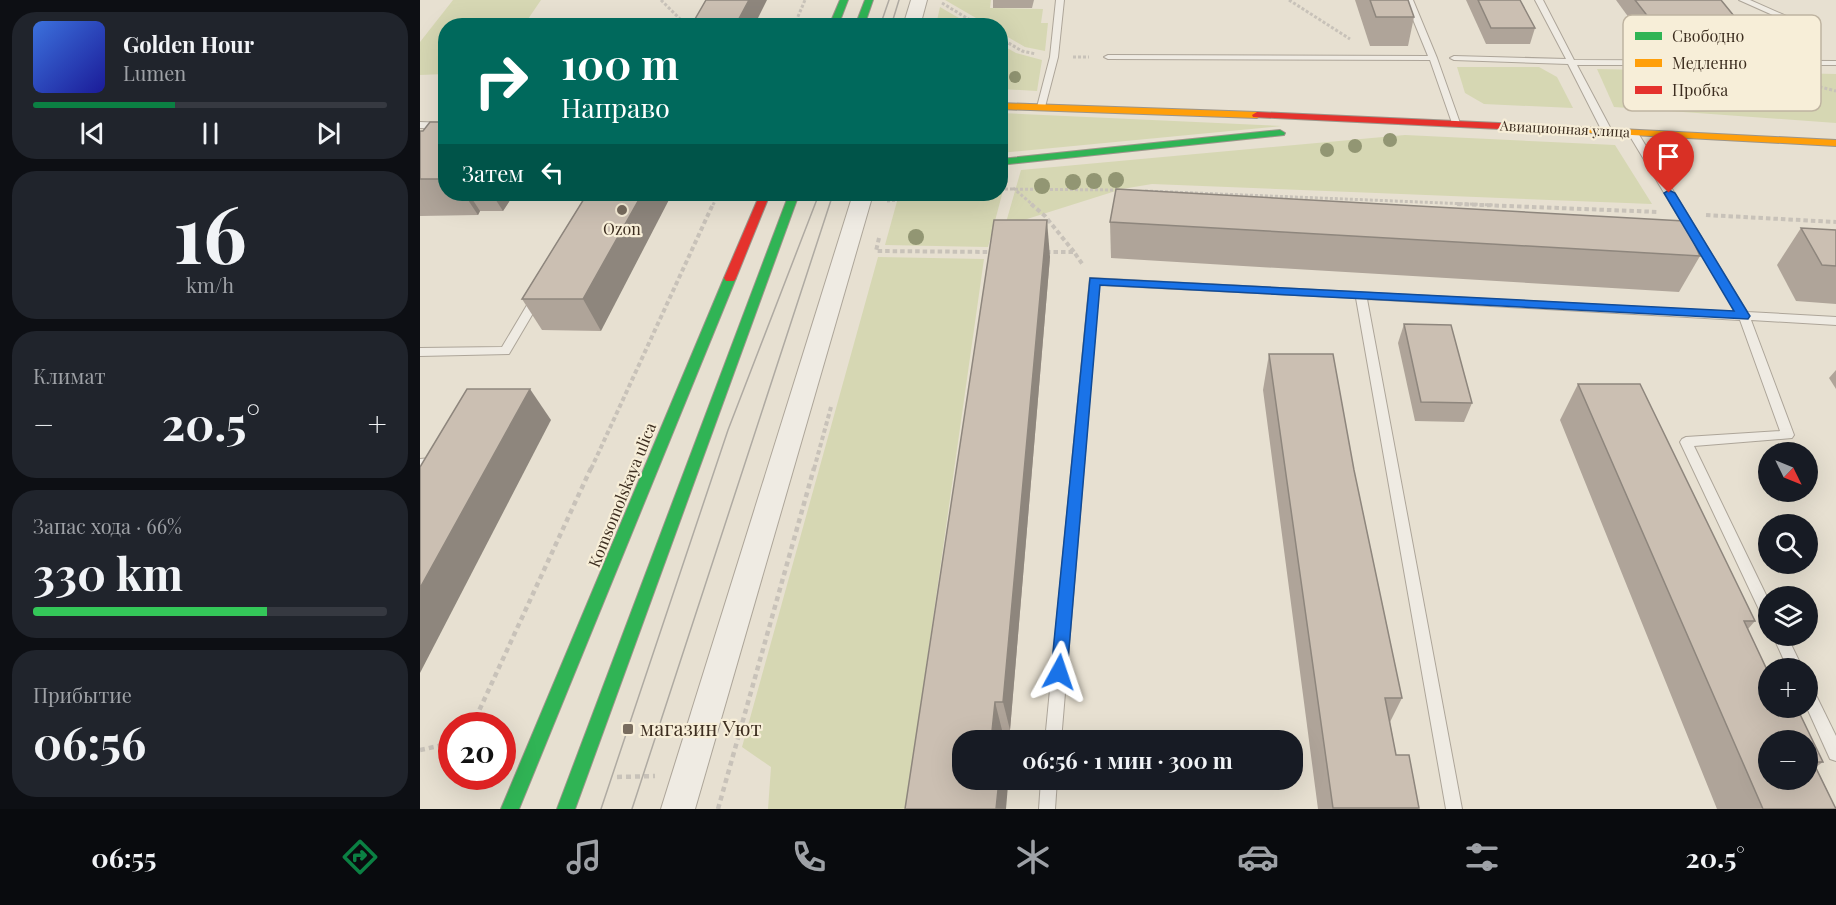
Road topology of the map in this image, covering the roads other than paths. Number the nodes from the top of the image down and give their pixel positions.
1 (844, 0) edge
2 (869, 0) edge
3 (919, 0) edge
4 (1060, 0) edge
5 (1409, 0) edge
6 (1539, 0) edge
7 (1743, 0) edge
8 (1779, 15) edge
9 (836, 18) edge
10 (862, 18) edge
11 (913, 18) edge
12 (1108, 57) dead end
13 (1433, 58) junction
14 (1454, 58) dead end
15 (1572, 62) junction
16 (1623, 62) edge
17 (1821, 63) edge
18 (1836, 63) edge
19 (1008, 106) edge
20 (1041, 108) junction
21 (1401, 120) junction
22 (1456, 123) junction
23 (420, 125) edge
24 (438, 126) edge
25 (1607, 131) junction
26 (1633, 133) junction
27 (1836, 143) edge
28 (1008, 161) edge
29 (762, 201) edge
30 (791, 201) edge
31 (874, 201) edge
32 (541, 292) edge
33 (1361, 295) junction
34 (1744, 316) junction
35 (1836, 321) edge
36 (420, 352) edge
37 (420, 464) edge
38 (420, 482) edge
39 (1758, 592) edge
40 (1818, 715) edge
41 (1054, 730) edge
42 (1836, 753) edge
43 (1048, 790) edge
44 (510, 809) edge
45 (566, 809) edge
46 (678, 809) edge
47 (1047, 809) edge
48 (1454, 809) edge

1 - 9 main road
2 - 10 main road
3 - 11 street
4 - 20 lane
5 - 13 lane
6 - 15 lane
7 - 8 lane
12 - 13 lane
13 - 22 lane
14 - 15 lane
15 - 16 lane
15 - 25 lane
17 - 18 lane
19 - 20 main road, Авиационная улица
20 - 21 main road, Авиационная улица
21 - 22 main road, Авиационная улица
21 - 28 main road, Авиационная улица
22 - 25 main road, Авиационная улица
23 - 24 lane
25 - 26 main road, Авиационная улица
26 - 27 main road, Авиационная улица
26 - 34 lane
29 - 44 main road, Komsomolskaya ulica
30 - 45 main road
31 - 46 street
32 - 36 lane
33 - 34 lane
33 - 41 lane
33 - 48 lane
34 - 35 lane
34 - 39 lane
37 - 38 lane
40 - 42 lane
43 - 47 lane

